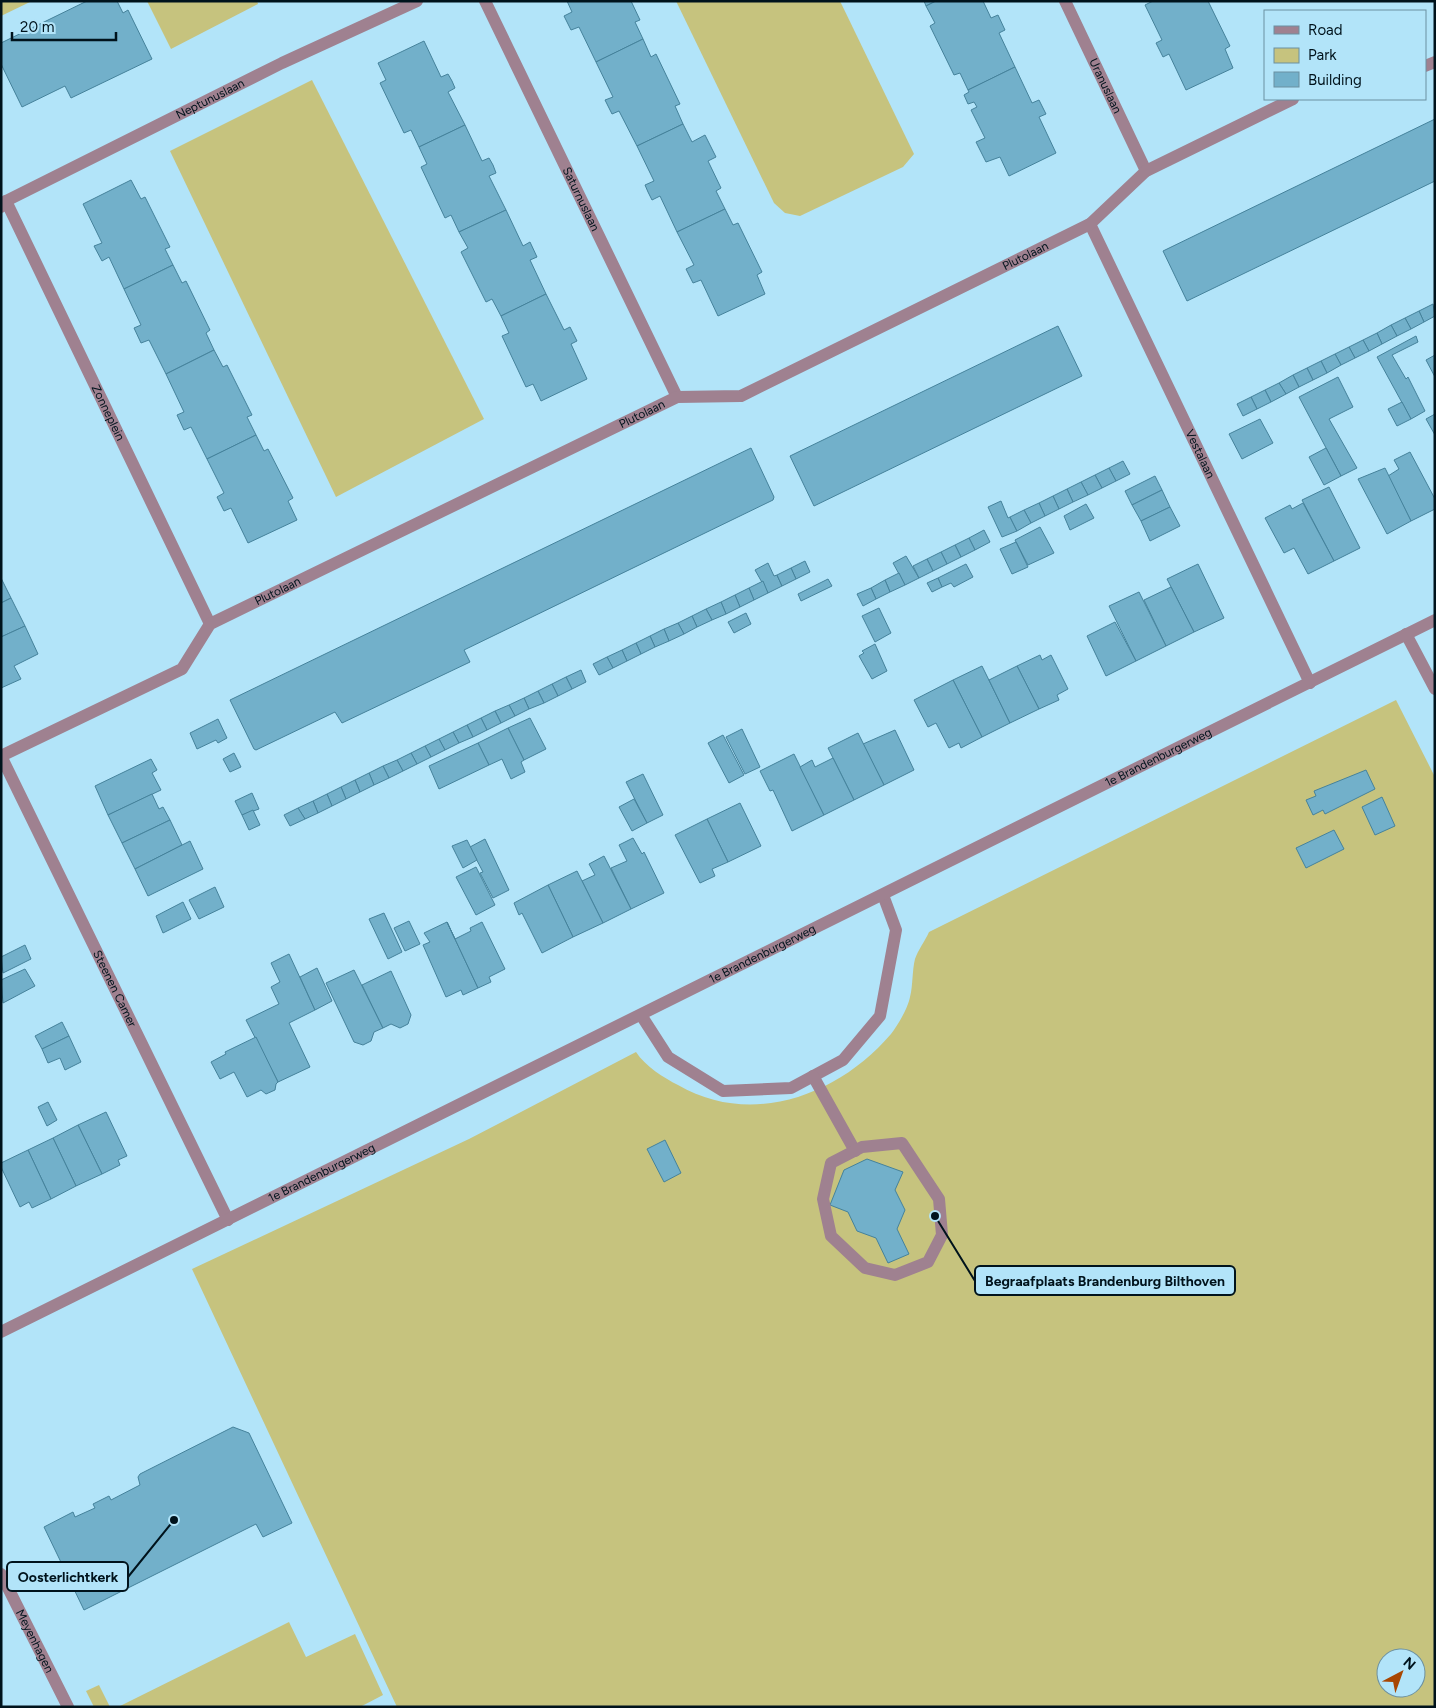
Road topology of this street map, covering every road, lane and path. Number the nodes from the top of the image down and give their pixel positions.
1 (418, 1) edge
2 (485, 1) edge
3 (1065, 1) edge
4 (1291, 100) edge
5 (1146, 171) junction
6 (4, 204) edge
7 (1090, 224) junction
8 (678, 397) junction
9 (1435, 620) edge
10 (210, 624) junction
11 (1406, 634) junction
12 (1310, 683) junction
13 (1435, 690) edge
14 (1, 756) edge
15 (884, 895) junction
16 (641, 1015) junction
17 (813, 1076) junction
18 (855, 1150) junction
19 (228, 1220) junction
20 (1, 1332) edge
21 (1, 1574) edge
22 (68, 1707) edge

1 - 6 street, Neptunuslaan
2 - 8 street, Saturnuslaan
3 - 5 street, Uranuslaan
4 - 5 street, Plutolaan
5 - 7 street, Plutolaan
6 - 10 street, Zonneplein
7 - 8 street, Plutolaan
7 - 12 street, Vestalaan
8 - 10 street, Plutolaan
9 - 11 street, 1e Brandenburgerweg
10 - 14 street
11 - 12 street, 1e Brandenburgerweg
11 - 13 street
12 - 15 street, 1e Brandenburgerweg
14 - 19 street, Steenen Camer
15 - 16 street, 1e Brandenburgerweg
15 - 17 street
16 - 17 street
16 - 19 street, 1e Brandenburgerweg
17 - 18 street
18 - 18 street
19 - 20 street, 1e Brandenburgerweg
21 - 22 street, Meyenhagen

